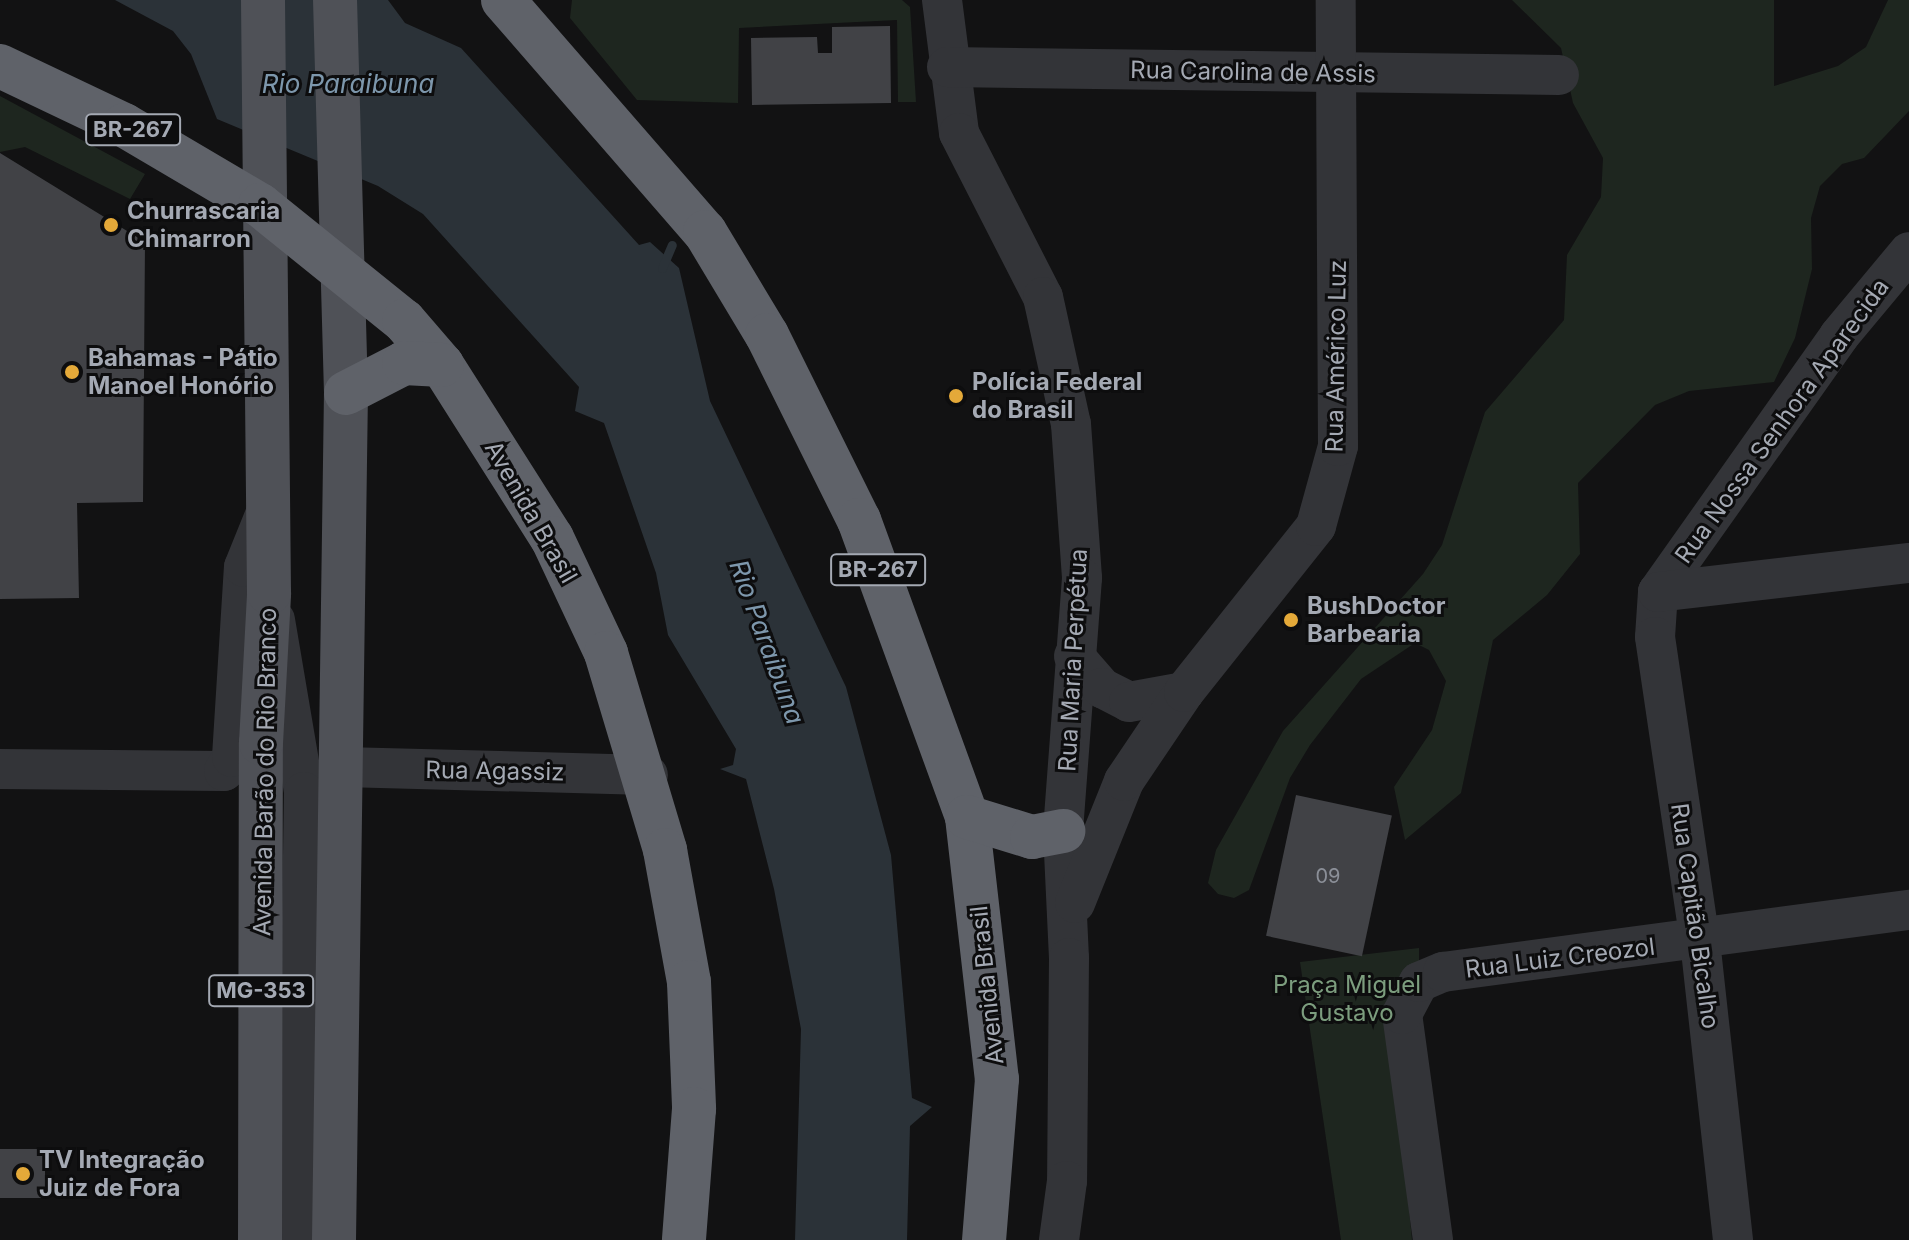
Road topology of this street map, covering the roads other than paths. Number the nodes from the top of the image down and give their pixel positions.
1 (263, 0) edge
2 (335, 0) edge
3 (503, 0) edge
4 (942, 0) edge
5 (1336, 0) edge
6 (0, 66) edge
7 (947, 67) junction
8 (1338, 74) junction
9 (1559, 75) dead end
10 (260, 205) junction
11 (1909, 252) edge
12 (340, 268) junction
13 (442, 365) junction
14 (346, 393) junction
15 (267, 510) junction
16 (1909, 563) edge
17 (1658, 592) junction
18 (269, 593) junction
19 (1074, 656) junction
20 (344, 667) junction
21 (1184, 692) junction
22 (1067, 766) junction
23 (343, 767) junction
24 (0, 769) edge
25 (648, 775) junction
26 (1124, 781) junction
27 (304, 792) junction
28 (967, 817) junction
29 (1063, 831) junction
30 (1909, 910) edge
31 (1068, 922) junction
32 (1700, 941) junction
33 (1067, 1181) junction
34 (260, 1240) edge
35 (297, 1240) edge
36 (334, 1240) edge
37 (684, 1240) edge
38 (984, 1240) edge
39 (1059, 1240) edge
40 (1079, 1240) edge
41 (1433, 1240) edge
42 (1733, 1240) edge

1 - 10 main road, Avenida Barão do Rio Branco / MG-353
2 - 12 main road, Avenida Barão do Rio Branco
3 - 28 highway, Avenida Brasil / BR-267
4 - 7 street, Rua Maria Perpétua
5 - 8 street, Rua Américo Luz
6 - 10 highway, Avenida Brasil / BR-267
7 - 8 street, Rua Carolina de Assis
7 - 19 street, Rua Maria Perpétua
8 - 9 street, Rua Carolina de Assis
8 - 21 street, Rua Américo Luz
10 - 12 highway, Avenida Brasil / BR-267
10 - 15 main road, Avenida Barão do Rio Branco / MG-353
11 - 17 street, Rua Nossa Senhora Aparecida
12 - 13 highway, Avenida Brasil / BR-267
12 - 14 main road, Avenida Barão do Rio Branco
13 - 14 highway
13 - 25 highway, Avenida Brasil / BR-267
14 - 20 main road, Avenida Barão do Rio Branco
15 - 18 main road, Avenida Barão do Rio Branco / MG-353
15 - 24 street
16 - 17 street
17 - 32 street, Rua Capitão Bicalho
18 - 27 street, Avenida Barão do Rio Branco
18 - 34 main road, Avenida Barão do Rio Branco / MG-353
19 - 21 street
19 - 22 street, Rua Maria Perpétua
20 - 23 main road, Avenida Barão do Rio Branco
20 - 27 street, Avenida Barão do Rio Branco
21 - 26 street, Rua Américo Luz
22 - 26 street
22 - 29 street, Rua Maria Perpétua
23 - 25 street, Rua Agassiz
23 - 36 main road, Avenida Barão do Rio Branco
25 - 37 highway, Avenida Brasil / BR-267
26 - 31 street, Rua Américo Luz
27 - 35 street, Avenida Barão do Rio Branco
28 - 29 highway
28 - 38 highway, Avenida Brasil / BR-267
29 - 31 street, Rua Maria Perpétua
30 - 32 street, Rua Luiz Creozol
31 - 33 street, Rua Maria Perpétua
32 - 41 street, Rua Luiz Creozol
32 - 42 street, Rua Capitão Bicalho
33 - 39 street, Rua Maria Perpétua
33 - 40 street, Rua Maria Perpétua

